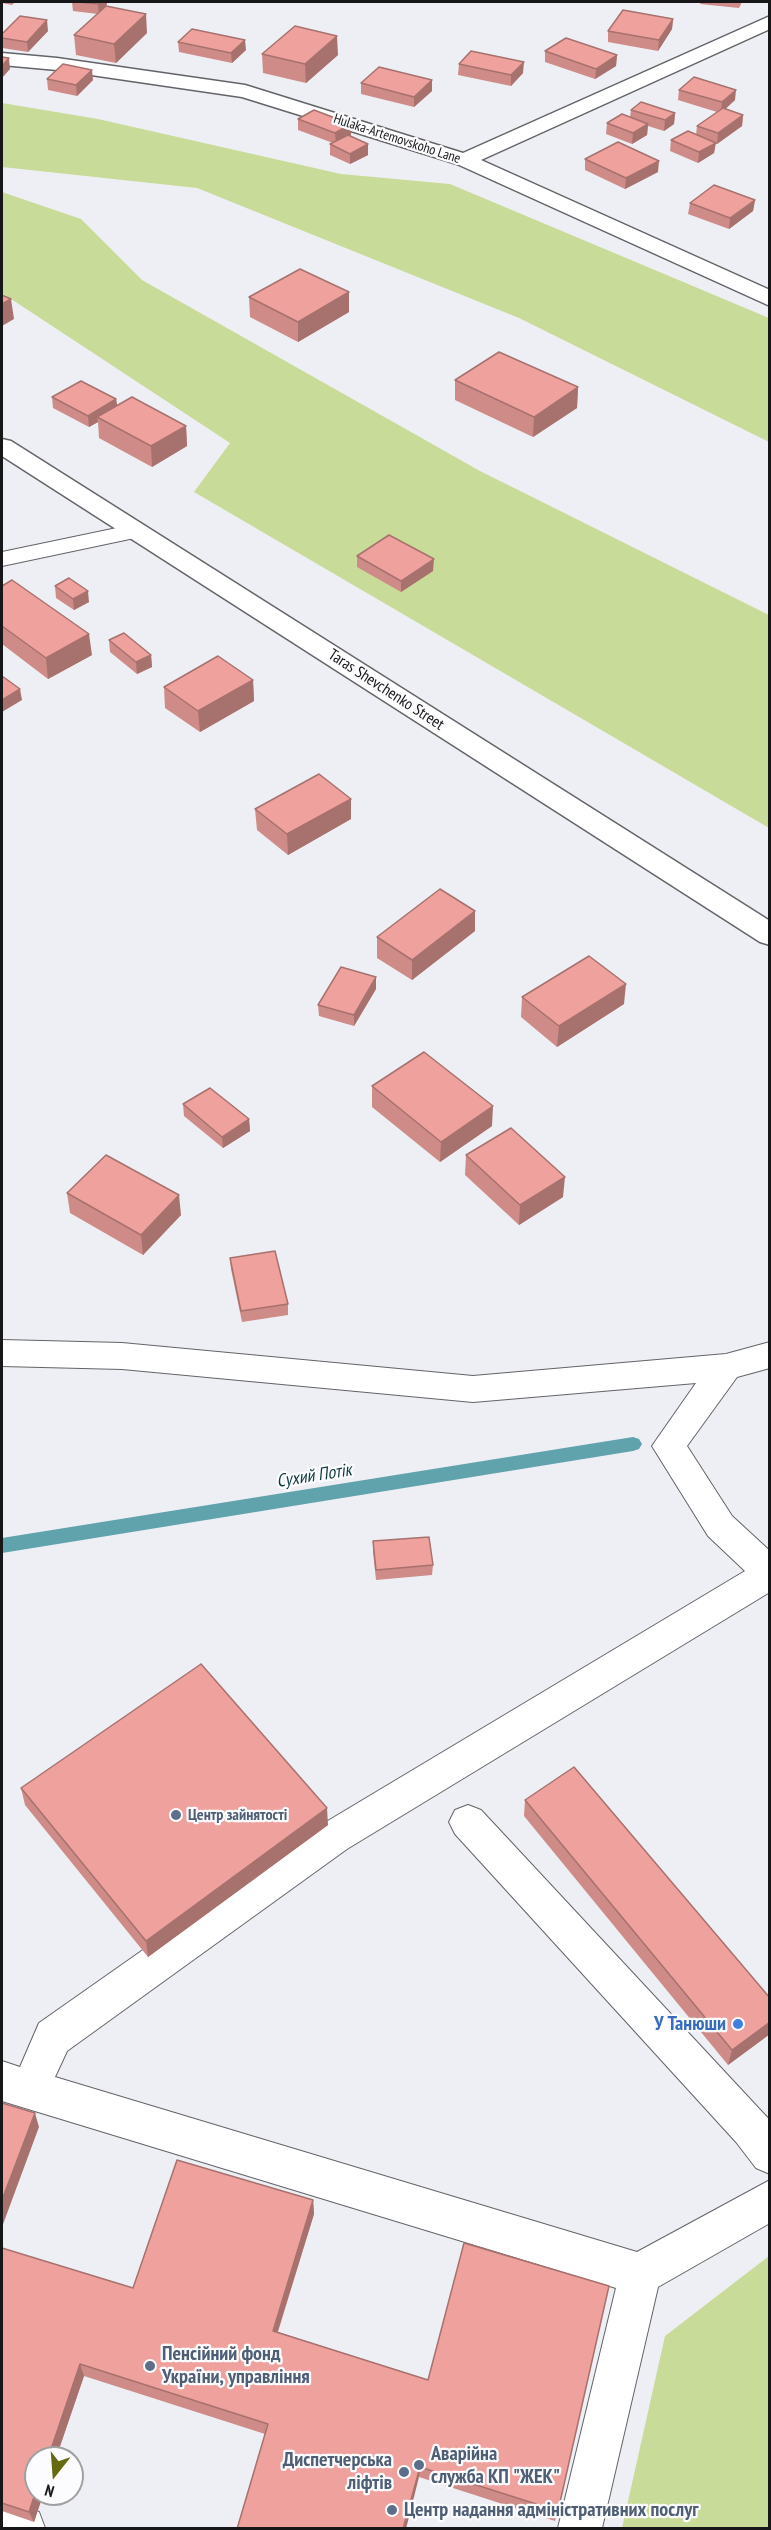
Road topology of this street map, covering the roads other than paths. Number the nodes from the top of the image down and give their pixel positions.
1 (770, 22) edge
2 (2, 59) edge
3 (464, 160) junction
4 (770, 299) edge
5 (2, 446) edge
6 (136, 531) junction
7 (2, 559) edge
8 (770, 935) edge
9 (2, 1353) edge
10 (770, 1355) edge
11 (726, 1367) junction
12 (770, 1573) edge
13 (468, 1822) dead end
14 (16, 2085) edge
15 (770, 2154) edge
16 (770, 2200) edge
17 (640, 2274) junction
18 (2, 2521) edge
19 (23, 2529) edge
20 (580, 2529) edge

1 - 3 street
2 - 3 street, Hulaka-Artemovskoho Lane
3 - 4 street, Hulaka-Artemovskoho Lane
5 - 6 street, Taras Shevchenko Street
6 - 7 lane
6 - 8 street, Taras Shevchenko Street
9 - 11 lane
10 - 11 lane
11 - 12 lane
12 - 14 lane
13 - 15 lane
14 - 17 lane
16 - 17 lane
17 - 20 lane
18 - 19 lane

